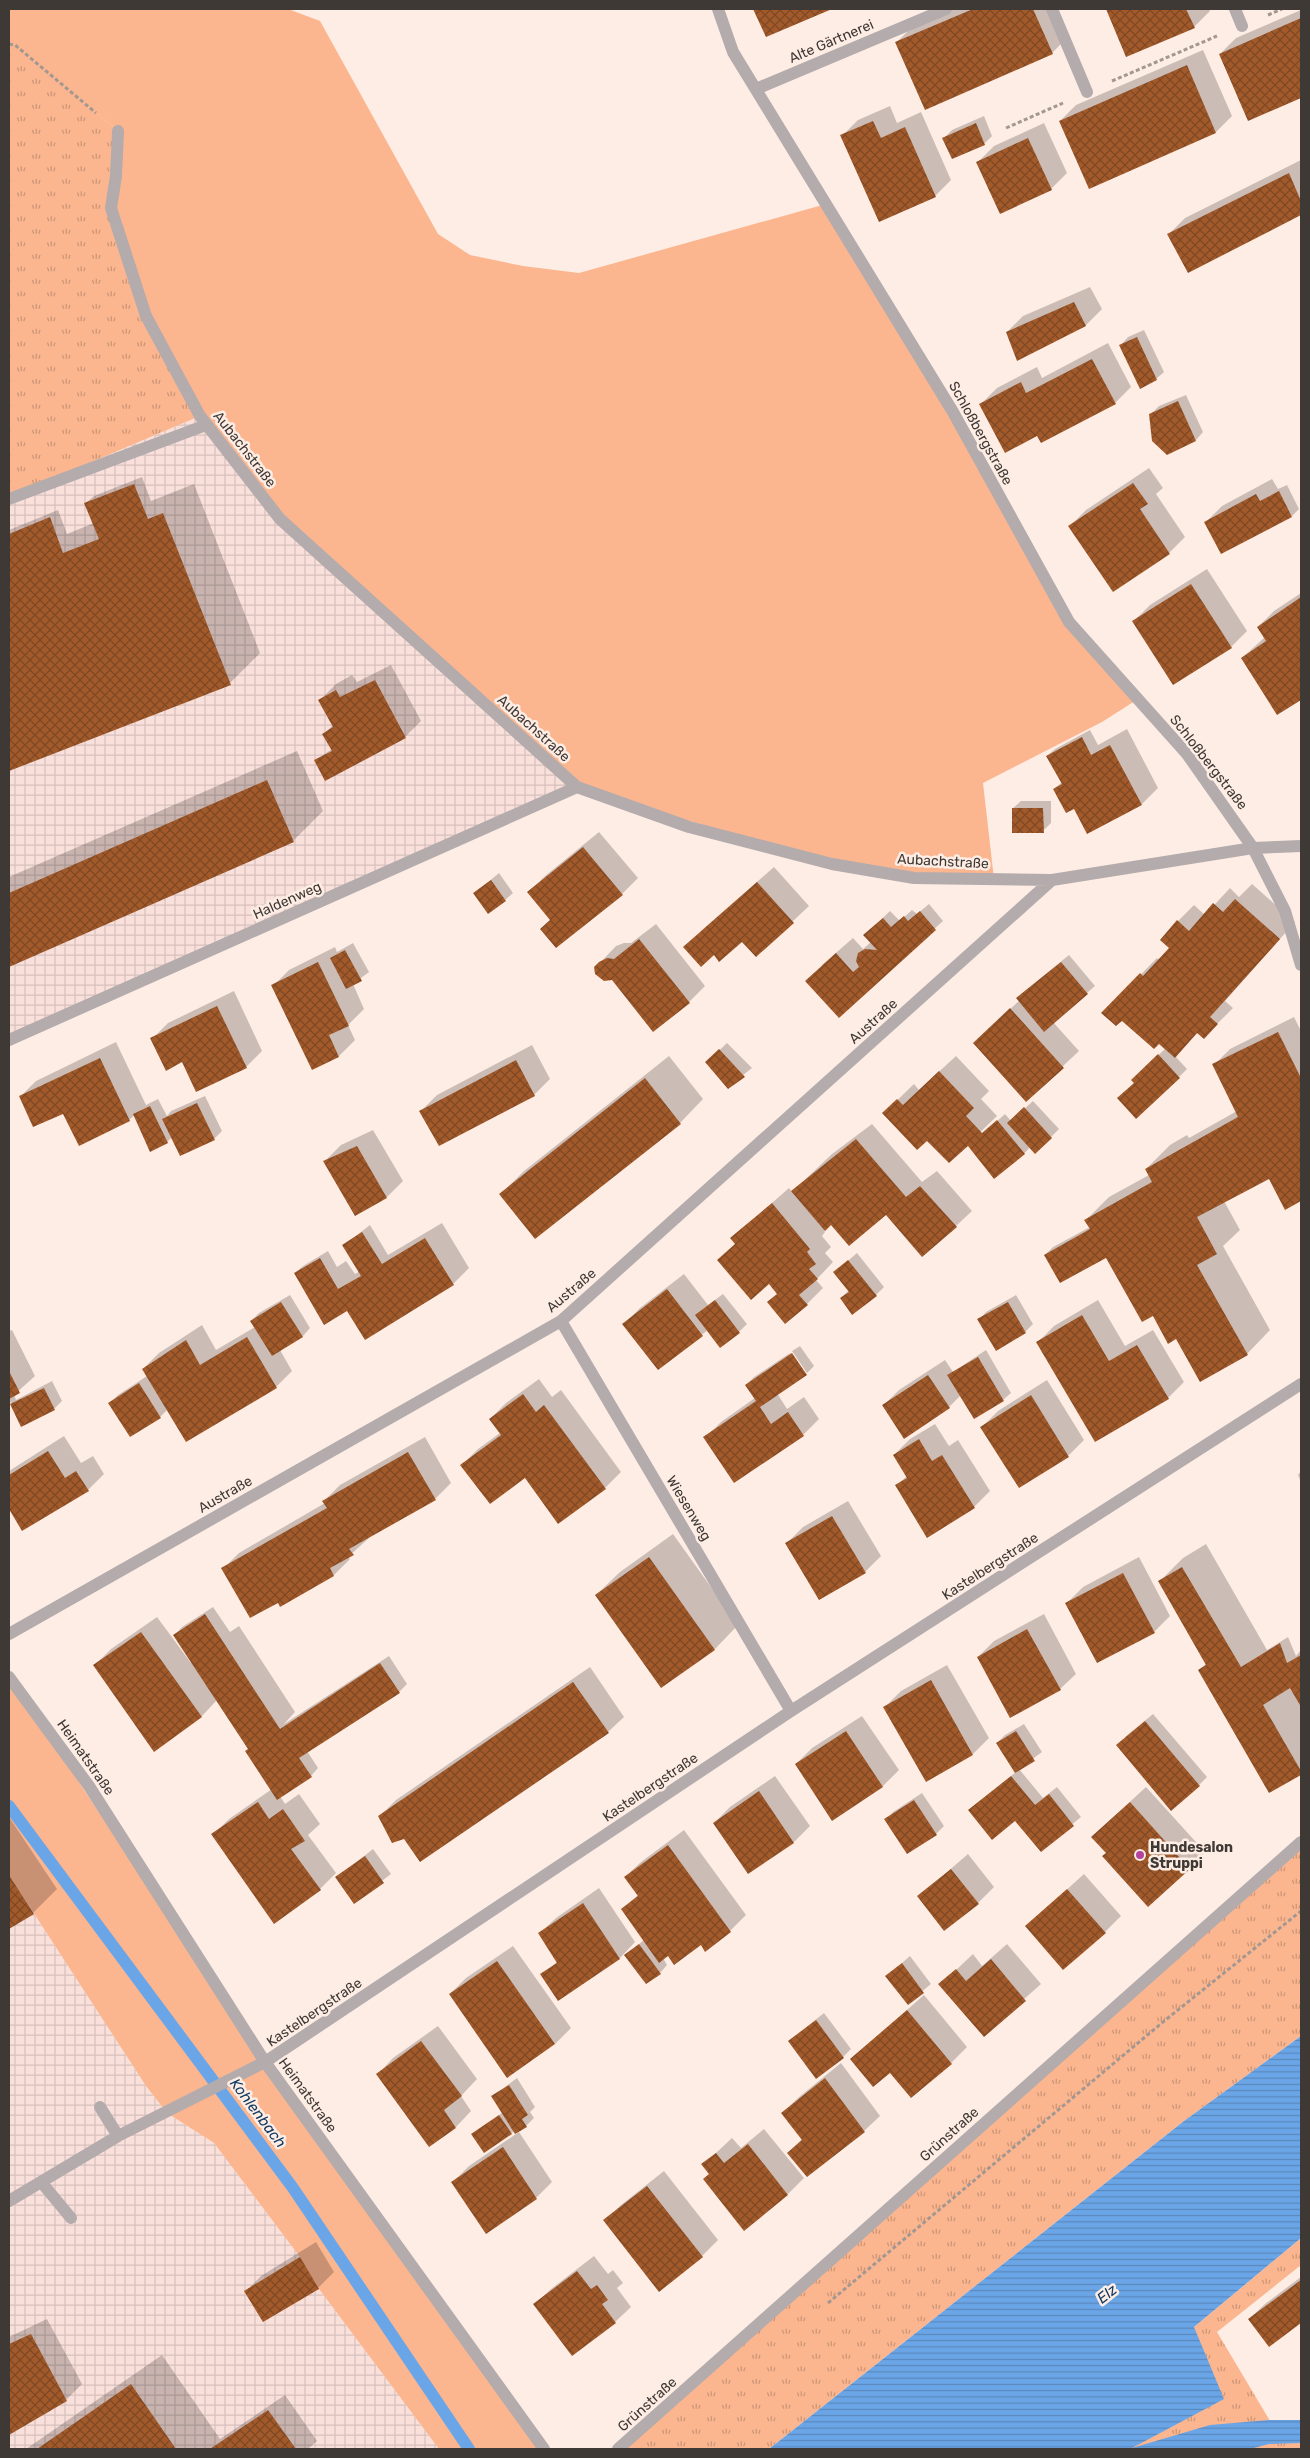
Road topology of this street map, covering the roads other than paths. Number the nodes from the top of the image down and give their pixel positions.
1 (718, 9) edge
2 (946, 9) edge
3 (1052, 9) edge
4 (1234, 9) edge
5 (1242, 26) road end
6 (756, 89) junction
7 (1087, 92) road end
8 (118, 131) road end
9 (206, 425) junction
10 (9, 499) edge
11 (577, 788) junction
12 (1301, 846) edge
13 (1253, 848) junction
14 (1052, 880) junction
15 (1301, 965) edge
16 (9, 1040) edge
17 (561, 1321) junction
18 (1301, 1384) edge
19 (9, 1634) edge
20 (9, 1677) edge
21 (791, 1711) junction
22 (1301, 1842) edge
23 (265, 2062) junction
24 (100, 2107) dead end
25 (118, 2136) junction
26 (42, 2183) junction
27 (9, 2201) edge
28 (71, 2218) dead end
29 (544, 2449) edge
30 (618, 2449) edge

1 - 6 street, Schloßbergstraße
2 - 6 street, Alte Gärtnerei
3 - 7 street
4 - 5 street
6 - 13 street, Schloßbergstraße
8 - 9 street, Aubachstraße
9 - 10 street
9 - 11 street, Aubachstraße
11 - 14 street, Aubachstraße
11 - 16 street, Haldenweg
12 - 13 street, Aubachstraße
13 - 14 street, Aubachstraße
13 - 15 street, Schloßbergstraße
14 - 17 street, Austraße
17 - 19 street, Austraße
17 - 21 street, Wiesenweg
18 - 21 street, Kastelbergstraße
20 - 23 street, Heimatstraße
21 - 23 street, Kastelbergstraße
22 - 30 street, Grünstraße
23 - 25 street, Kastelbergstraße
23 - 29 street, Heimatstraße
24 - 25 street
25 - 26 street, Kastelbergstraße
26 - 27 street, Kastelbergstraße
26 - 28 street

